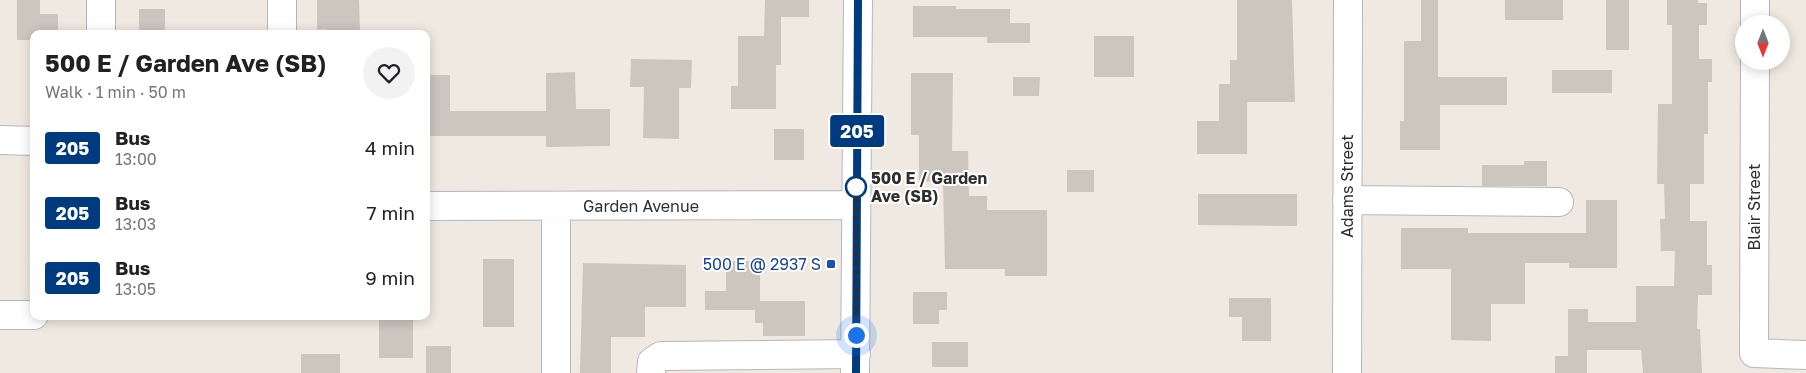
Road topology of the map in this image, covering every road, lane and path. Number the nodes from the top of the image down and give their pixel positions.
1 (101, 0) edge
2 (282, 0) edge
3 (858, 0) edge
4 (1348, 0) edge
5 (1755, 0) edge
6 (1755, 15) edge
7 (101, 30) edge
8 (282, 30) edge
9 (1755, 70) edge
10 (0, 140) edge
11 (30, 141) edge
12 (1347, 200) junction
13 (1559, 202) dead end
14 (856, 205) junction
15 (430, 206) edge
16 (556, 206) junction
17 (0, 315) edge
18 (30, 315) edge
19 (1806, 355) edge
20 (856, 363) edge
21 (556, 373) edge
22 (651, 373) edge
23 (1347, 373) edge

1 - 7 street
2 - 8 street
3 - 14 street
4 - 12 street, Adams Street
5 - 6 street
9 - 19 street, Blair Street
10 - 11 street
12 - 13 street
12 - 23 street, Adams Street
14 - 16 street, Garden Avenue
14 - 20 street
15 - 16 street, Garden Avenue
16 - 21 street
17 - 18 street
20 - 22 street

